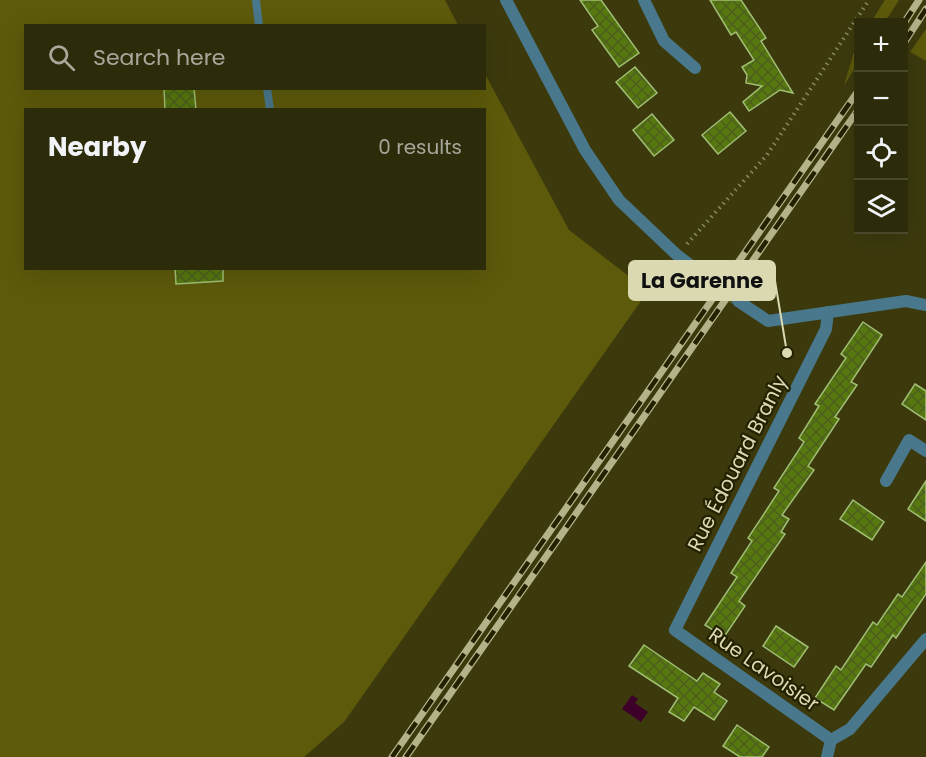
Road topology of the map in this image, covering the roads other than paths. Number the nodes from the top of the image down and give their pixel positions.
1 (256, 0) edge
2 (506, 0) edge
3 (644, 0) edge
4 (259, 24) edge
5 (695, 68) dead end
6 (267, 90) edge
7 (270, 108) edge
8 (711, 281) tunnel mouth
9 (738, 301) tunnel mouth
10 (926, 305) edge
11 (828, 312) junction
12 (926, 451) edge
13 (886, 481) dead end
14 (675, 630) joint
15 (926, 639) edge
16 (831, 740) junction
17 (827, 757) edge

1 - 4 lane
2 - 8 street
3 - 5 street
6 - 7 lane
9 - 11 street
10 - 11 street
11 - 14 street, Rue Édouard Branly
12 - 13 street
14 - 16 street, Rue Lavoisier
15 - 16 street
16 - 17 street

